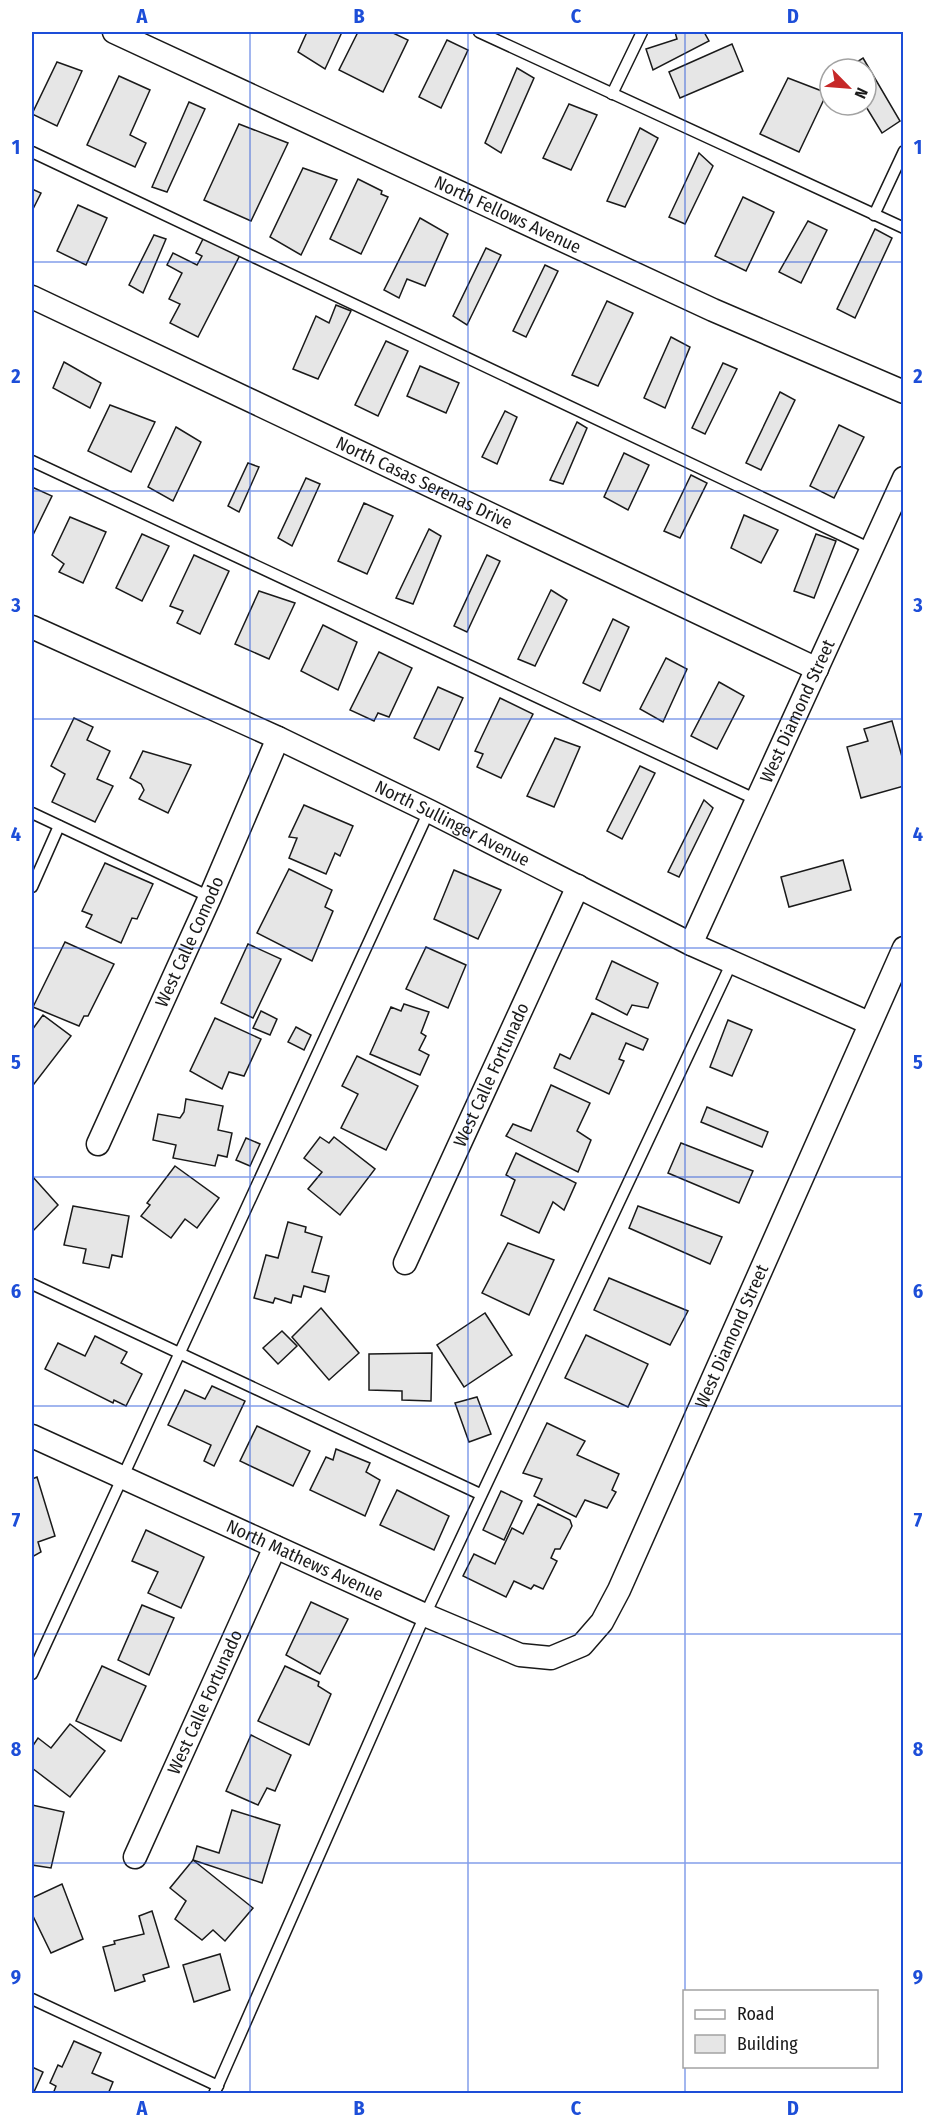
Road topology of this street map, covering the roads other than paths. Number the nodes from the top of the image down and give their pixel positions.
1 (114, 32) edge
2 (479, 32) edge
3 (642, 32) edge
4 (612, 93) junction
5 (903, 151) edge
6 (32, 152) edge
7 (874, 215) junction
8 (903, 228) edge
9 (32, 297) edge
10 (903, 392) edge
11 (32, 461) edge
12 (903, 478) edge
13 (871, 549) junction
14 (32, 627) edge
15 (817, 669) junction
16 (278, 738) junction
17 (757, 800) junction
18 (429, 810) junction
19 (32, 813) edge
20 (59, 826) junction
21 (578, 886) junction
22 (32, 887) edge
23 (210, 897) junction
24 (691, 944) junction
25 (903, 948) edge
26 (732, 962) junction
27 (869, 1023) junction
28 (98, 1144) dead end
29 (405, 1263) dead end
30 (32, 1284) edge
31 (179, 1353) junction
32 (32, 1436) edge
33 (122, 1477) junction
34 (480, 1494) junction
35 (275, 1547) junction
36 (424, 1615) junction
37 (582, 1645) joint
38 (32, 1674) edge
39 (135, 1857) dead end
40 (32, 1999) edge
41 (216, 2090) edge

1 - 10 street, North Fellows Avenue
2 - 4 lane
3 - 4 lane
4 - 7 lane
5 - 7 lane
6 - 13 lane
7 - 8 lane
9 - 15 street, North Casas Serenas Drive
11 - 17 lane
12 - 13 street, West Diamond Street
13 - 15 street, West Diamond Street
14 - 16 street, North Sullinger Avenue
15 - 17 street, West Diamond Street
16 - 18 street, North Sullinger Avenue
16 - 23 street, West Calle Comodo
17 - 24 street, West Diamond Street
18 - 21 street, North Sullinger Avenue
18 - 31 lane
19 - 20 lane
20 - 22 lane
20 - 23 lane
21 - 24 street, North Sullinger Avenue
21 - 29 street, West Calle Fortunado
23 - 28 street, West Calle Comodo
24 - 26 street, North Sullinger Avenue
25 - 27 street, West Diamond Street
26 - 27 street, North Sullinger Avenue
26 - 34 lane
27 - 37 street, West Diamond Street
30 - 31 lane
31 - 33 lane
31 - 34 lane
32 - 33 street, North Mathews Avenue
33 - 35 street, North Mathews Avenue
33 - 38 lane
34 - 36 lane
35 - 36 street, North Mathews Avenue
35 - 39 street, West Calle Fortunado
36 - 37 street, North Mathews Avenue
36 - 41 lane
40 - 41 lane

